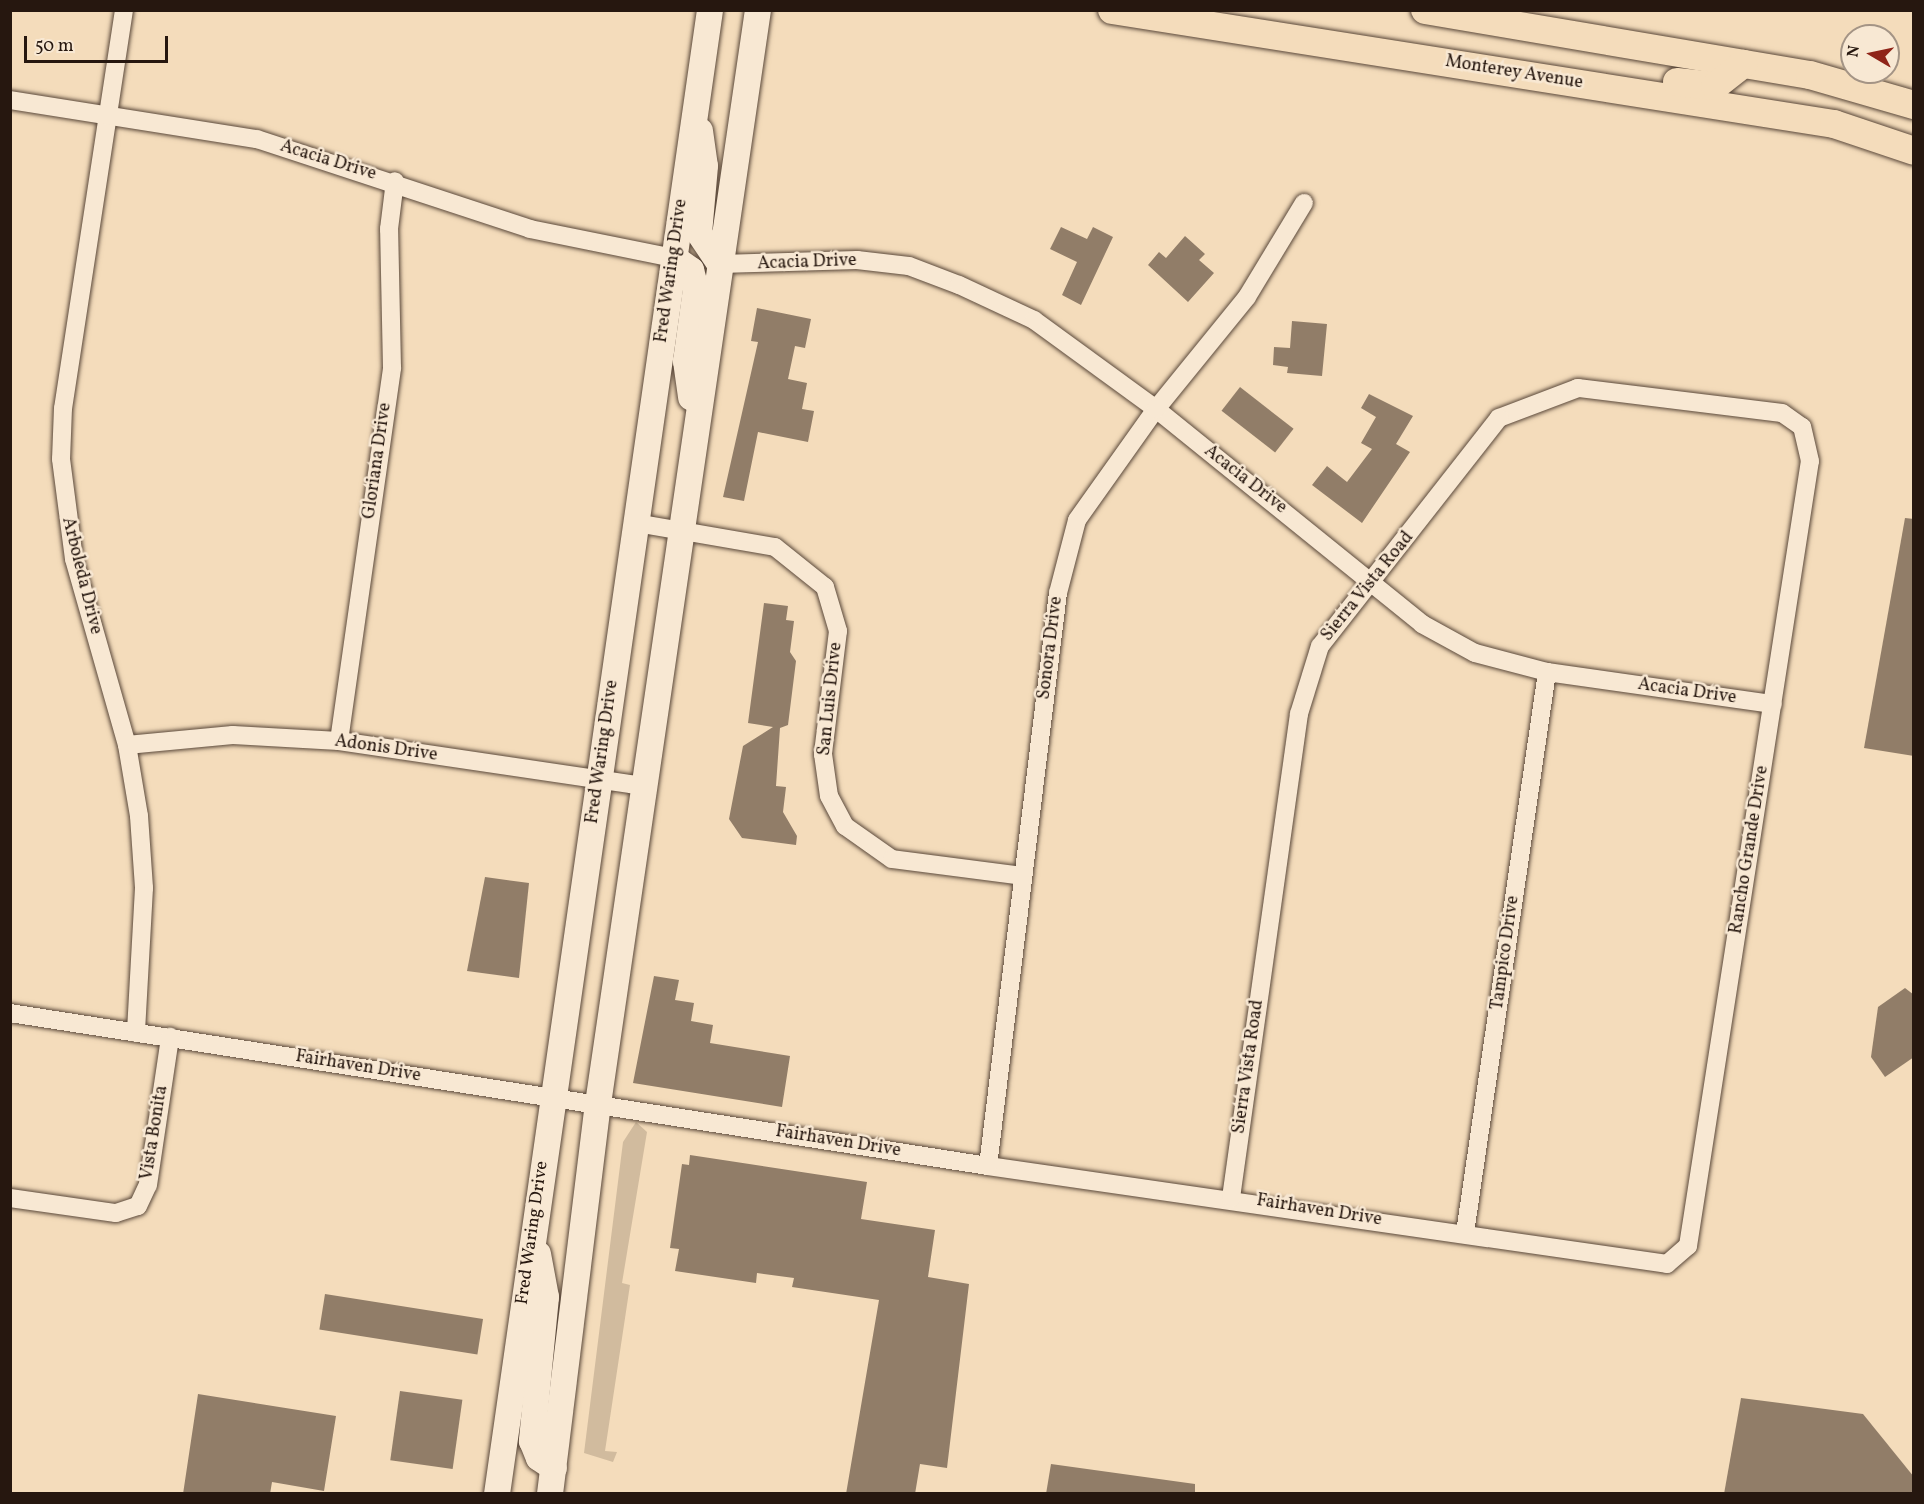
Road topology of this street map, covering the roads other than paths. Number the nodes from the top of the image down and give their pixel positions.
1 (124, 10) edge
2 (710, 10) edge
3 (758, 10) edge
4 (1112, 10) edge
5 (1425, 10) edge
6 (1743, 64) junction
7 (1632, 92) junction
8 (10, 100) edge
9 (1914, 105) edge
10 (110, 113) junction
11 (695, 114) junction
12 (1914, 151) edge
13 (395, 181) junction
14 (1304, 202) dead end
15 (674, 258) junction
16 (720, 264) junction
17 (1156, 409) junction
18 (1802, 427) joint
19 (694, 428) junction
20 (636, 524) junction
21 (679, 530) junction
22 (1373, 583) junction
23 (1547, 672) junction
24 (1773, 704) junction
25 (339, 741) junction
26 (127, 745) junction
27 (599, 780) junction
28 (644, 786) junction
29 (1023, 876) junction
30 (10, 1013) edge
31 (136, 1033) junction
32 (170, 1037) junction
33 (551, 1097) junction
34 (598, 1104) junction
35 (988, 1166) junction
36 (10, 1198) edge
37 (1231, 1198) junction
38 (533, 1230) junction
39 (1465, 1233) junction
40 (1667, 1264) joint
41 (554, 1468) junction
42 (497, 1494) edge
43 (550, 1494) edge

1 - 10 street, Arboleda Drive
2 - 11 main road, Fred Waring Drive
3 - 16 main road
4 - 7 main road, Monterey Avenue
5 - 6 main road
6 - 7 main road
6 - 9 main road
7 - 12 main road, Monterey Avenue
8 - 10 street, Acacia Drive
10 - 13 street, Acacia Drive
10 - 26 street, Arboleda Drive
11 - 15 main road, Fred Waring Drive
11 - 16 main road
13 - 15 street, Acacia Drive
13 - 25 street, Gloriana Drive
14 - 17 street, Sonora Drive
15 - 19 main road
15 - 20 main road, Fred Waring Drive
16 - 17 street, Acacia Drive
16 - 19 main road
17 - 22 street, Acacia Drive
17 - 29 street, Sonora Drive
18 - 22 street, Sierra Vista Road
18 - 24 street, Rancho Grande Drive
19 - 21 main road
20 - 21 street, San Luis Drive
20 - 27 main road, Fred Waring Drive
21 - 28 main road
21 - 29 street, San Luis Drive
22 - 23 street, Acacia Drive
22 - 37 street, Sierra Vista Road
23 - 24 street, Acacia Drive
23 - 39 street, Tampico Drive
24 - 40 street, Rancho Grande Drive
25 - 26 street, Adonis Drive
25 - 27 street, Adonis Drive
26 - 31 street, Arboleda Drive
27 - 28 street, Adonis Drive
27 - 33 main road, Fred Waring Drive
28 - 34 main road
29 - 35 street, Sonora Drive
30 - 31 street, Fairhaven Drive
31 - 32 street, Fairhaven Drive
32 - 33 street, Fairhaven Drive
32 - 36 street, Vista Bonita
33 - 34 street, Fairhaven Drive
33 - 38 main road, Fred Waring Drive
34 - 35 street, Fairhaven Drive
34 - 41 main road
35 - 37 street, Fairhaven Drive
37 - 39 street, Fairhaven Drive
38 - 41 main road
38 - 42 main road, Fred Waring Drive
39 - 40 street, Fairhaven Drive
41 - 43 main road

